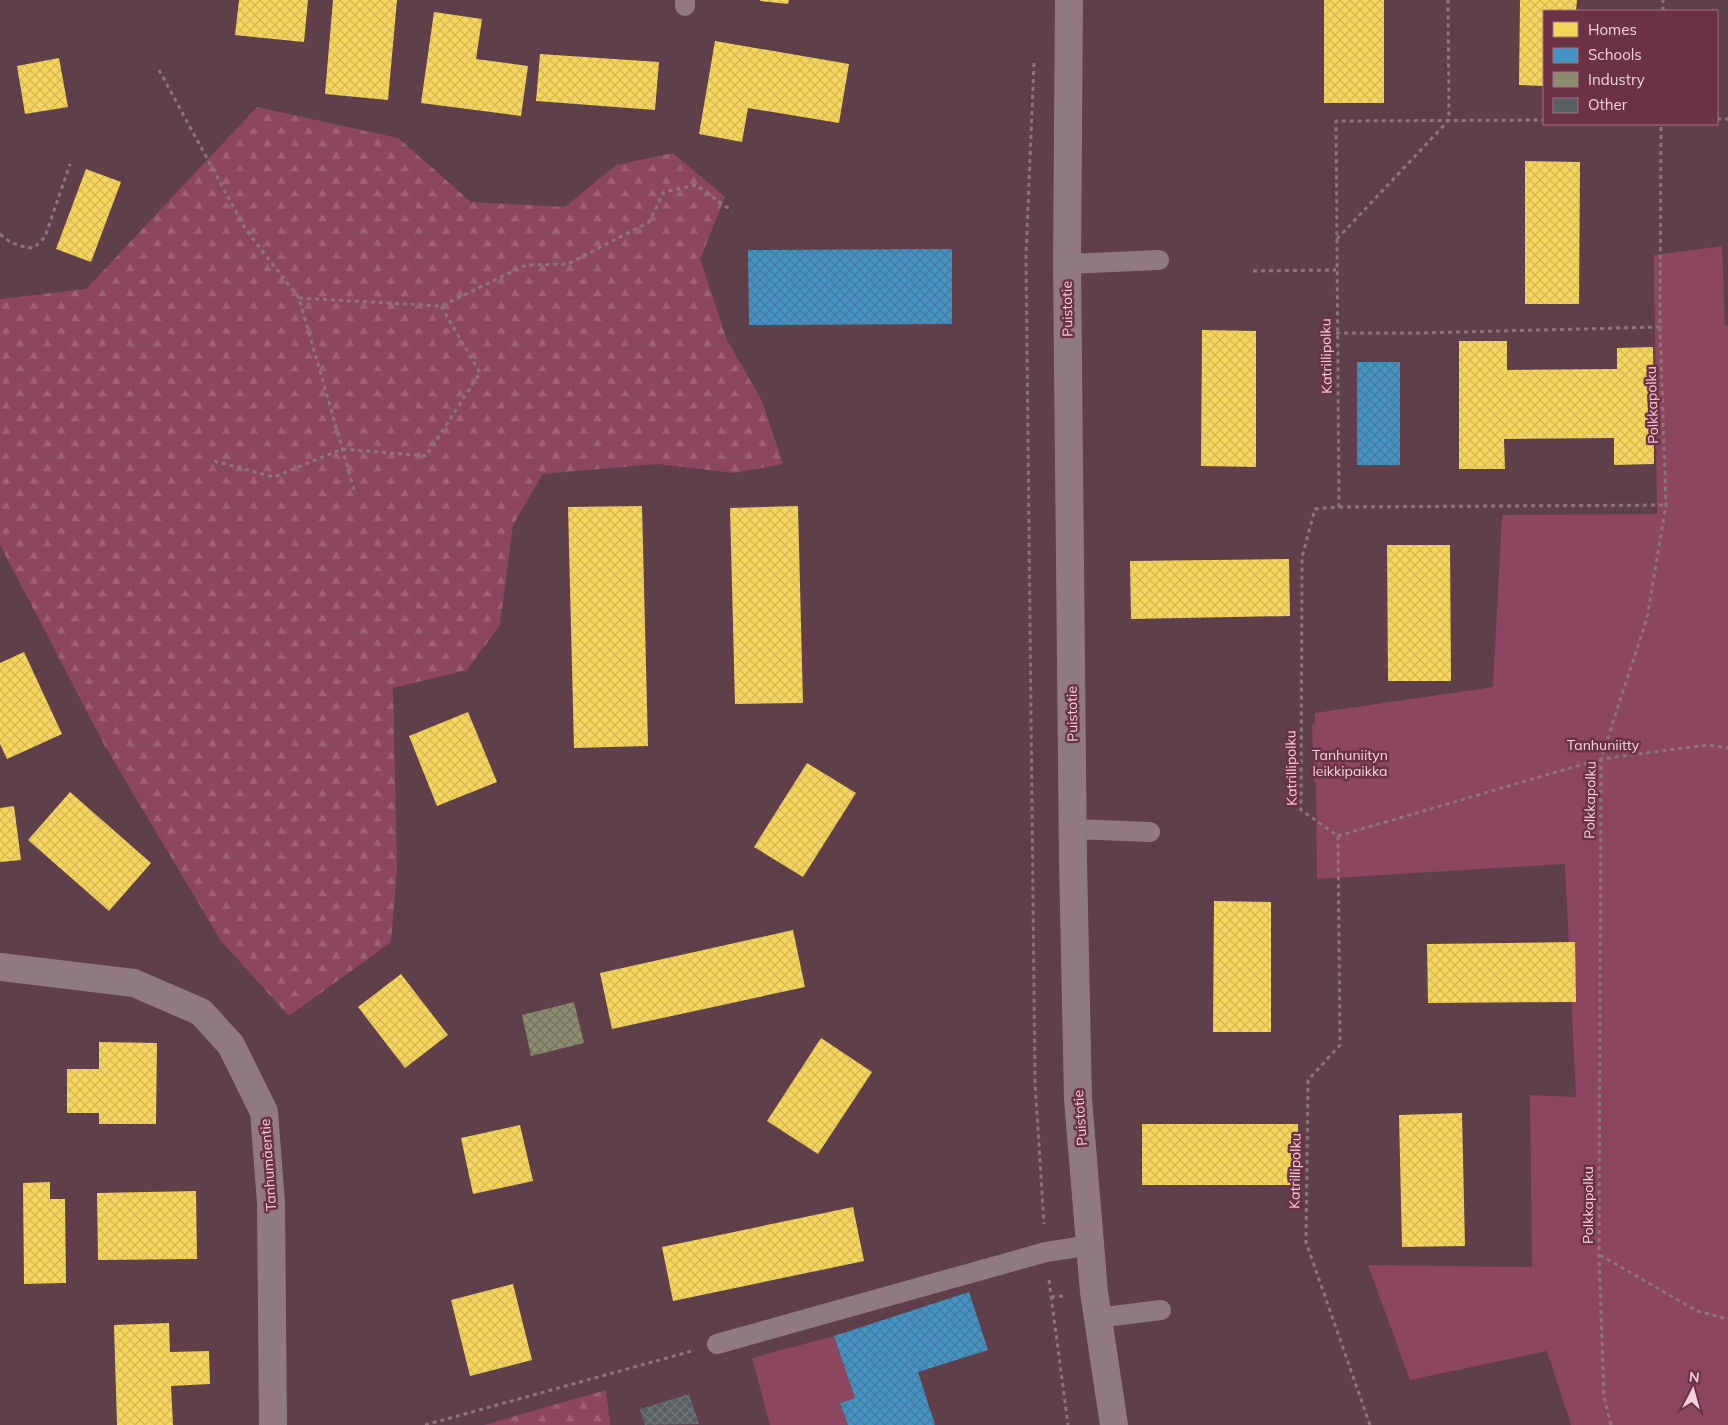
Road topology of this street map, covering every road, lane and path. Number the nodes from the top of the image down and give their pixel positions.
1 (1069, 0) edge
2 (1448, 0) edge
3 (1034, 56) dead end
4 (159, 70) dead end
5 (1449, 120) junction
6 (1543, 120) edge
7 (1661, 125) edge
8 (70, 164) dead end
9 (732, 211) dead end
10 (0, 234) edge
11 (1336, 239) junction
12 (1160, 260) dead end
13 (1067, 264) junction
14 (1336, 270) junction
15 (1253, 271) dead end
16 (299, 298) junction
17 (441, 306) junction
18 (1660, 327) junction
19 (1336, 333) junction
20 (342, 449) junction
21 (214, 461) dead end
22 (355, 493) dead end
23 (1666, 505) junction
24 (1339, 507) junction
25 (1728, 748) edge
26 (1601, 759) junction
27 (1074, 829) junction
28 (1150, 832) dead end
29 (1338, 836) junction
30 (0, 967) edge
31 (1091, 1245) junction
32 (1046, 1252) junction
33 (1600, 1255) junction
34 (1161, 1310) dead end
35 (1097, 1318) junction
36 (1728, 1319) edge
37 (717, 1344) joint
38 (273, 1425) edge
39 (425, 1425) edge
40 (1068, 1425) edge
41 (1114, 1425) edge
42 (1370, 1425) edge
43 (1610, 1425) edge

1 - 13 street, Puistotie
2 - 5 path
3 - 32 path
4 - 16 path
5 - 6 path
5 - 11 path
5 - 11 path, Katrillipolku
7 - 18 path, Polkkapolku
8 - 10 path
9 - 17 path
11 - 14 path, Katrillipolku
12 - 13 lane
13 - 27 street, Puistotie
14 - 15 path
14 - 19 path, Katrillipolku
16 - 17 path
16 - 20 path
17 - 20 path
18 - 19 path
18 - 23 path, Polkkapolku
19 - 24 path, Katrillipolku
20 - 21 path
20 - 22 path
23 - 24 path
23 - 26 path, Polkkapolku
24 - 29 path, Katrillipolku
25 - 26 path
26 - 29 path
26 - 33 path, Polkkapolku
27 - 28 lane
27 - 31 street, Puistotie
29 - 42 path, Katrillipolku
30 - 38 street, Tanhumäentie
31 - 32 lane
31 - 35 street, Puistotie
32 - 37 lane
32 - 40 path
33 - 36 path
33 - 43 path, Polkkapolku
34 - 35 lane
35 - 41 street, Puistotie
37 - 39 path

